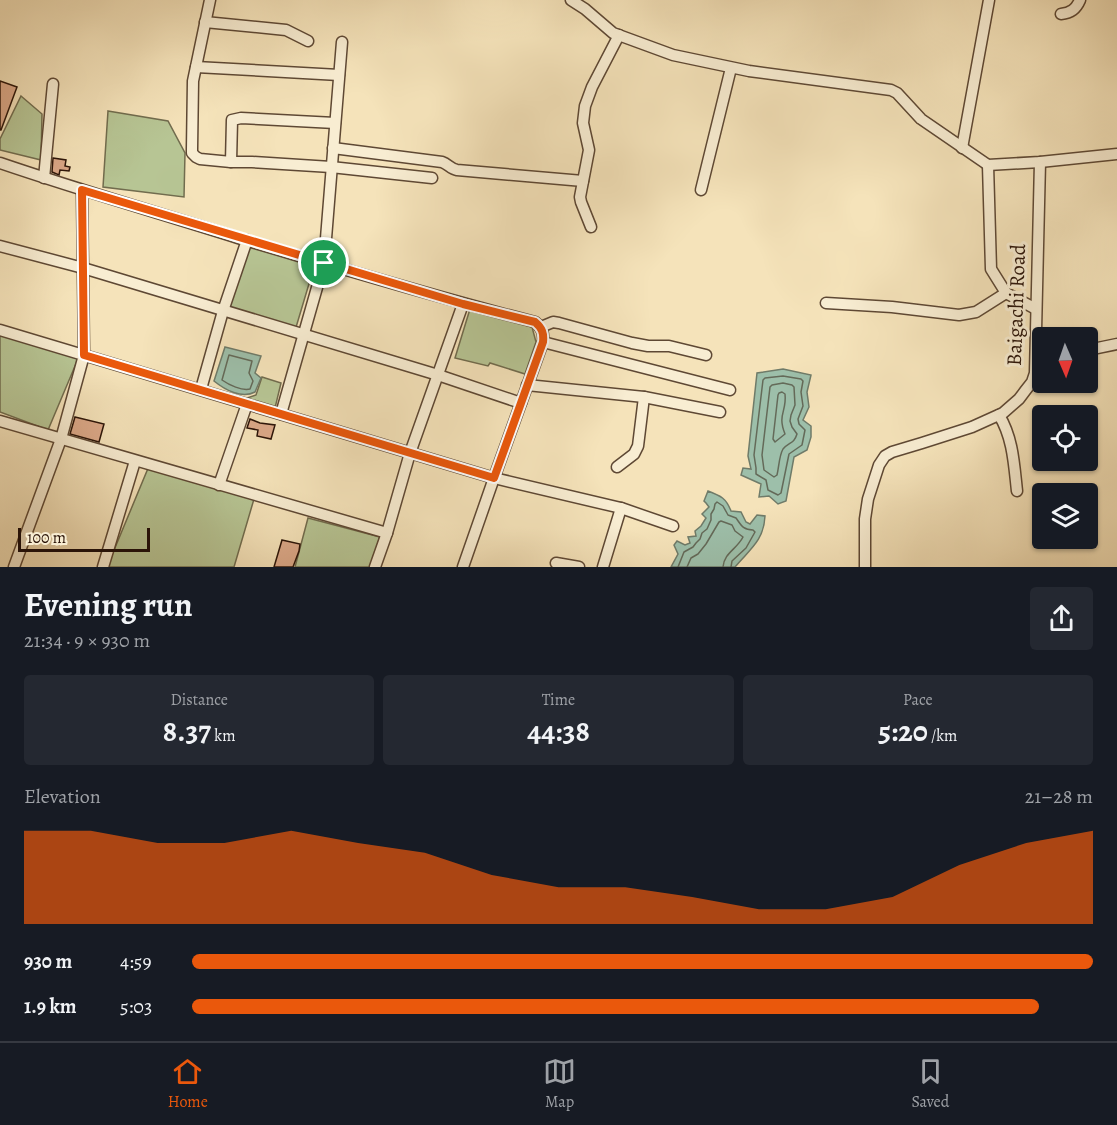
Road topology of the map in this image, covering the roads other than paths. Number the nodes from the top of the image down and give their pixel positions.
1 (210, 0) edge
2 (571, 0) edge
3 (989, 0) edge
4 (1080, 0) edge
5 (1061, 14) dead end
6 (205, 22) junction
7 (619, 34) junction
8 (308, 40) dead end
9 (342, 42) dead end
10 (196, 68) junction
11 (732, 68) junction
12 (339, 75) junction
13 (53, 84) dead end
14 (335, 123) junction
15 (333, 148) junction
16 (963, 148) junction
17 (1117, 154) edge
18 (231, 162) junction
19 (1040, 162) junction
20 (0, 164) edge
21 (987, 165) junction
22 (331, 167) junction
23 (44, 178) junction
24 (432, 178) dead end
25 (583, 181) junction
26 (82, 190) junction
27 (701, 190) dead end
28 (591, 226) dead end
29 (248, 240) junction
30 (0, 246) edge
31 (324, 263) junction
32 (83, 268) junction
33 (1006, 293) junction
34 (826, 303) dead end
35 (463, 304) junction
36 (1036, 309) junction
37 (223, 311) junction
38 (541, 327) junction
39 (1037, 327) edge
40 (0, 330) edge
41 (303, 334) junction
42 (543, 342) junction
43 (1117, 344) edge
44 (1098, 349) edge
45 (84, 355) junction
46 (706, 355) dead end
47 (438, 375) junction
48 (1032, 382) edge
49 (527, 385) junction
50 (201, 389) junction
51 (730, 390) dead end
52 (644, 398) junction
53 (521, 403) junction
54 (246, 404) junction
55 (720, 412) dead end
56 (281, 414) junction
57 (999, 415) junction
58 (0, 421) edge
59 (61, 439) junction
60 (410, 453) junction
61 (135, 461) junction
62 (617, 467) dead end
63 (494, 478) junction
64 (219, 484) junction
65 (1017, 490) dead end
66 (621, 508) junction
67 (673, 526) dead end
68 (387, 533) junction
69 (555, 563) dead end
70 (14, 567) edge
71 (103, 567) edge
72 (375, 567) edge
73 (463, 567) edge
74 (579, 567) edge
75 (603, 567) edge
76 (865, 567) edge

1 - 6 street
2 - 7 street
3 - 16 street
4 - 5 street
6 - 8 street
6 - 10 street
7 - 11 street
7 - 25 street
9 - 12 street
10 - 12 street
10 - 18 street
11 - 16 street
11 - 27 street
12 - 14 street
13 - 23 street
14 - 15 street
14 - 18 street
15 - 22 street
15 - 25 street
16 - 21 street
17 - 19 street
18 - 22 street
19 - 21 street
19 - 36 street, Baigachi Road
20 - 23 street
21 - 33 street
22 - 24 street
22 - 31 street
23 - 26 street
25 - 28 street
26 - 29 street
26 - 32 street
29 - 31 street
29 - 37 street
30 - 32 street
31 - 35 street
31 - 41 street
32 - 37 street
32 - 45 street
33 - 34 street
33 - 36 street
35 - 38 street
35 - 47 street
36 - 39 street, Baigachi Road
37 - 41 street
37 - 50 street
38 - 42 street
38 - 46 street
40 - 45 street
41 - 47 street
41 - 56 street
42 - 49 street
42 - 51 street
43 - 44 street
45 - 50 street
45 - 59 street
47 - 53 street
47 - 60 street
48 - 57 street, Baigachi Road
49 - 52 street
49 - 53 street
50 - 54 street
52 - 55 street
52 - 62 street
53 - 63 street
54 - 56 street
54 - 64 street
56 - 60 street
57 - 65 street
57 - 76 street, Baigachi Road
58 - 59 street
59 - 61 street
59 - 70 street
60 - 63 street
60 - 68 street
61 - 64 street
61 - 71 street
63 - 66 street
63 - 73 street
64 - 68 street
66 - 67 street
66 - 75 street
68 - 72 street
69 - 74 street

